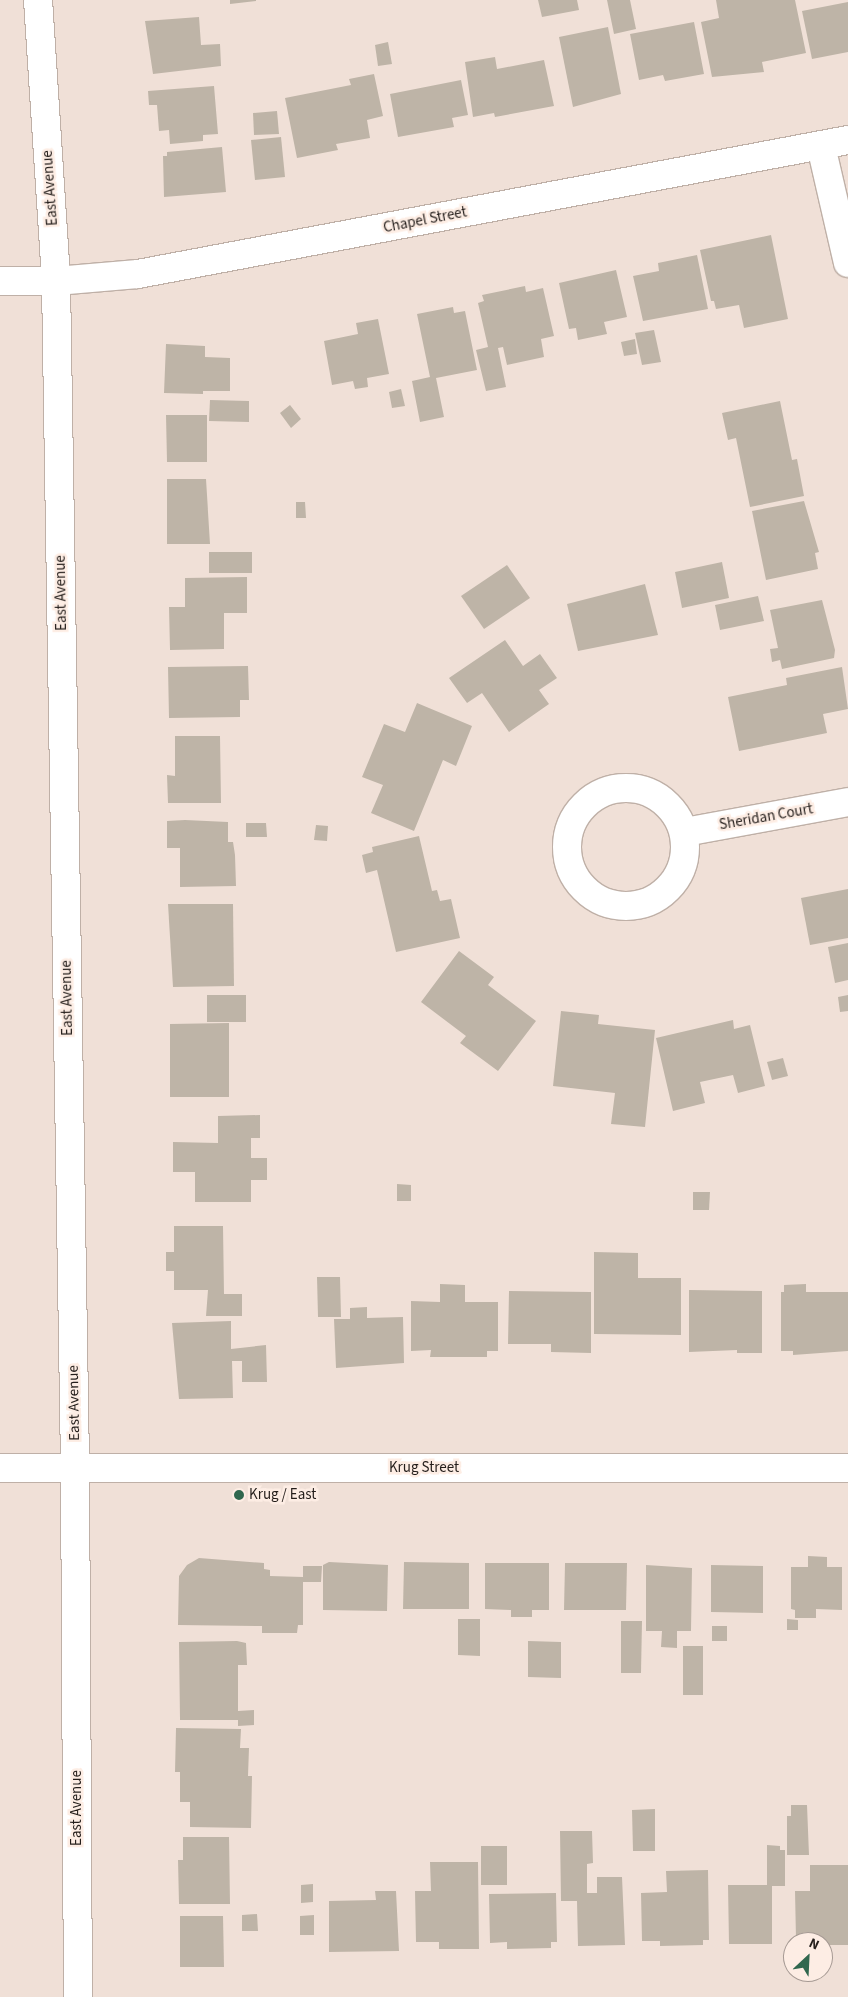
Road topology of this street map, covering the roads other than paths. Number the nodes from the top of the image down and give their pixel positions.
1 (38, 0) edge
2 (848, 140) edge
3 (821, 146) junction
4 (848, 263) edge
5 (0, 281) edge
6 (56, 281) junction
7 (848, 802) edge
8 (684, 832) junction
9 (0, 1468) edge
10 (75, 1468) junction
11 (848, 1468) edge
12 (78, 1997) edge

1 - 6 street, East Avenue
2 - 3 street, Chapel Street
3 - 4 street
3 - 6 street, Chapel Street
5 - 6 street, Chapel Street
6 - 10 street, East Avenue
7 - 8 street, Sheridan Court
8 - 8 street
9 - 10 street, Krug Street
10 - 11 street, Krug Street
10 - 12 street, East Avenue

